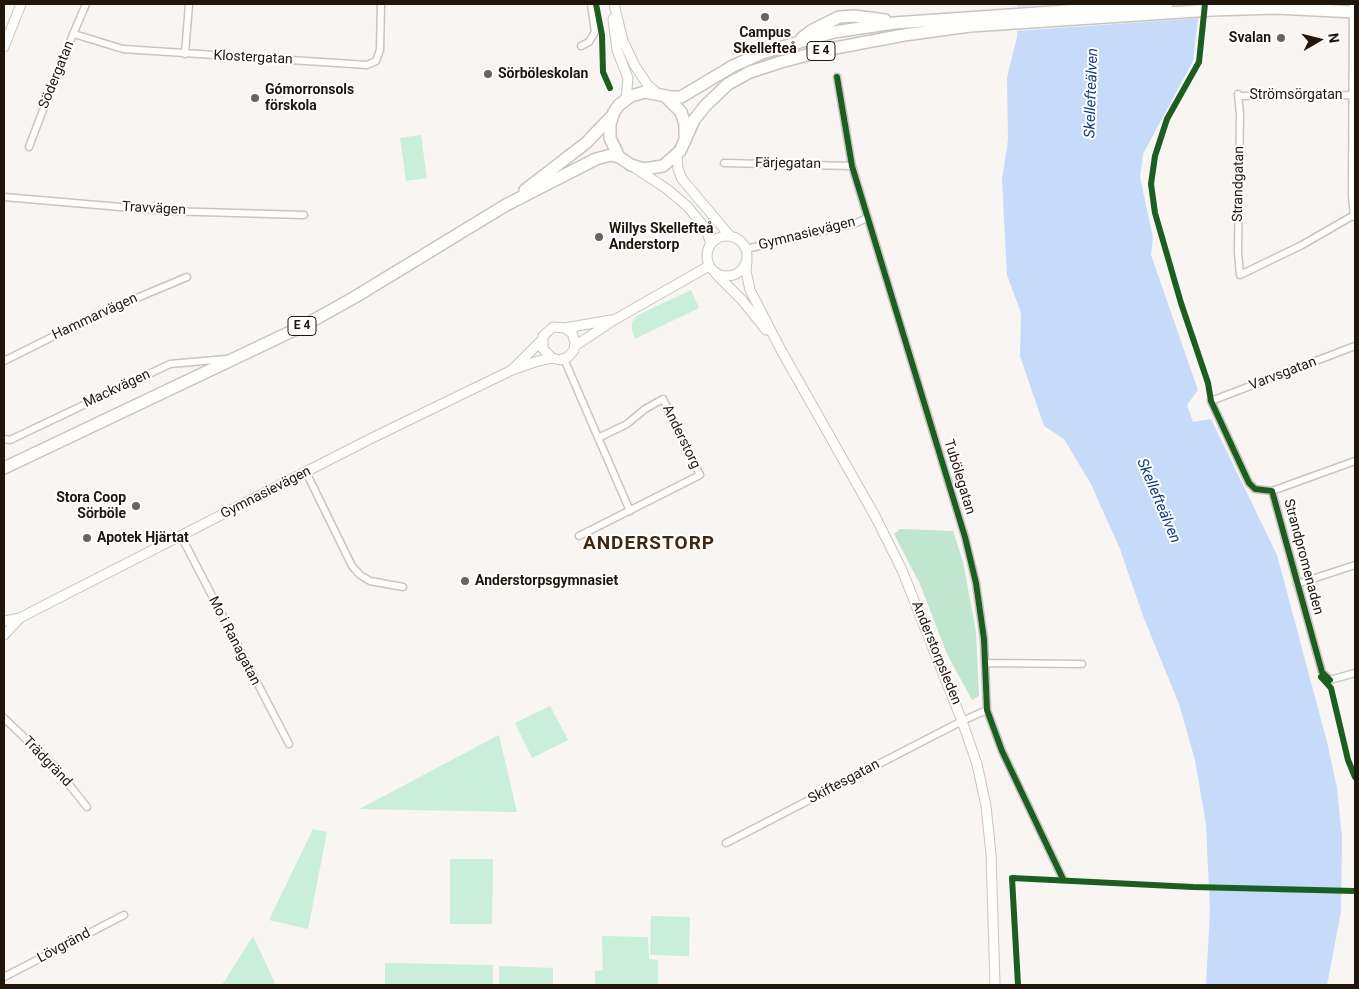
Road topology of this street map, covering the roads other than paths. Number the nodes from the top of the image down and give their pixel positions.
1 (21, 4) edge
2 (86, 4) edge
3 (190, 4) edge
4 (381, 4) edge
5 (591, 4) edge
6 (613, 4) edge
7 (1167, 4) edge
8 (1354, 9) edge
9 (999, 19) junction
10 (74, 34) junction
11 (581, 46) dead end
12 (4, 47) edge
13 (185, 54) junction
14 (837, 77) dead end
15 (659, 94) junction
16 (1238, 95) joint
17 (1353, 95) junction
18 (626, 99) junction
19 (611, 117) junction
20 (29, 147) dead end
21 (679, 151) junction
22 (619, 157) junction
23 (724, 163) dead end
24 (631, 165) junction
25 (852, 166) junction
26 (4, 197) edge
27 (506, 205) junction
28 (304, 215) dead end
29 (1354, 217) edge
30 (867, 218) junction
31 (730, 236) junction
32 (711, 244) junction
33 (746, 249) junction
34 (747, 260) junction
35 (711, 268) junction
36 (187, 277) dead end
37 (614, 320) junction
38 (566, 328) junction
39 (542, 340) junction
40 (575, 346) junction
41 (1355, 346) edge
42 (781, 350) junction
43 (235, 358) junction
44 (552, 358) junction
45 (564, 359) junction
46 (4, 361) edge
47 (512, 370) junction
48 (1211, 401) joint
49 (598, 438) junction
50 (4, 439) edge
51 (1355, 461) edge
52 (4, 468) edge
53 (306, 472) junction
54 (1272, 491) junction
55 (630, 511) junction
56 (182, 536) junction
57 (579, 536) dead end
58 (1355, 565) edge
59 (1297, 584) junction
60 (403, 587) dead end
61 (20, 618) junction
62 (4, 622) edge
63 (4, 635) edge
64 (985, 663) junction
65 (1082, 664) dead end
66 (1355, 673) edge
67 (987, 710) junction
68 (4, 718) edge
69 (962, 721) junction
70 (289, 744) dead end
71 (87, 807) dead end
72 (726, 843) dead end
73 (1063, 880) dead end
74 (124, 915) dead end
75 (4, 977) edge
76 (995, 985) edge

1 - 12 main road
2 - 10 street, Södergatan
3 - 13 street
4 - 13 street, Klostergatan
5 - 11 street
6 - 15 main road
6 - 18 main road
7 - 9 highway, E 4
8 - 9 highway, E 4
8 - 17 street
9 - 15 highway, E 4
9 - 21 highway, E 4
10 - 13 street, Klostergatan
10 - 20 street, Södergatan
14 - 25 street, Tubölegatan
15 - 18 highway
15 - 21 highway
16 - 17 street, Strömsörgatan
16 - 29 street, Strandgatan
17 - 29 street
18 - 19 highway
19 - 22 highway
19 - 27 highway, E 4
21 - 24 highway
21 - 31 main road
22 - 24 highway
22 - 27 highway, E 4
23 - 25 street, Färjegatan
24 - 32 main road
25 - 30 street, Tubölegatan
26 - 28 street, Travvägen
27 - 43 highway, E 4
30 - 33 street, Gymnasievägen
30 - 64 street, Tubölegatan
31 - 32 main road
31 - 33 main road
32 - 35 main road
33 - 34 main road
34 - 35 main road
34 - 42 main road, Anderstorpsleden
35 - 37 main road
35 - 42 main road, Anderstorpsleden
36 - 46 street, Hammarvägen
37 - 38 main road
37 - 40 main road
38 - 39 main road
38 - 40 main road
39 - 44 main road
39 - 47 main road, Gymnasievägen
40 - 45 main road
41 - 48 street, Varvsgatan
42 - 69 main road, Anderstorpsleden
43 - 50 street, Mackvägen
43 - 52 highway, E 4
44 - 45 main road
44 - 47 main road, Gymnasievägen
45 - 49 street
47 - 53 main road, Gymnasievägen
48 - 54 street, Strandpromenaden
49 - 55 street
49 - 55 street, Anderstorg
51 - 54 street
53 - 56 main road, Gymnasievägen
53 - 60 street
54 - 59 street, Strandpromenaden
55 - 57 street, Anderstorg
56 - 61 main road, Gymnasievägen
56 - 70 street, Mo i Ranagatan
58 - 59 street
59 - 66 street, Strandpromenaden
61 - 62 main road, Gymnasievägen
61 - 63 main road, Gymnasievägen
64 - 65 street
64 - 67 street, Tubölegatan
67 - 69 street, Skiftesgatan
67 - 73 street, Tubölegatan
68 - 71 street, Trädgränd
69 - 72 street, Skiftesgatan
69 - 76 main road, Anderstorpsleden
74 - 75 street, Lövgränd

